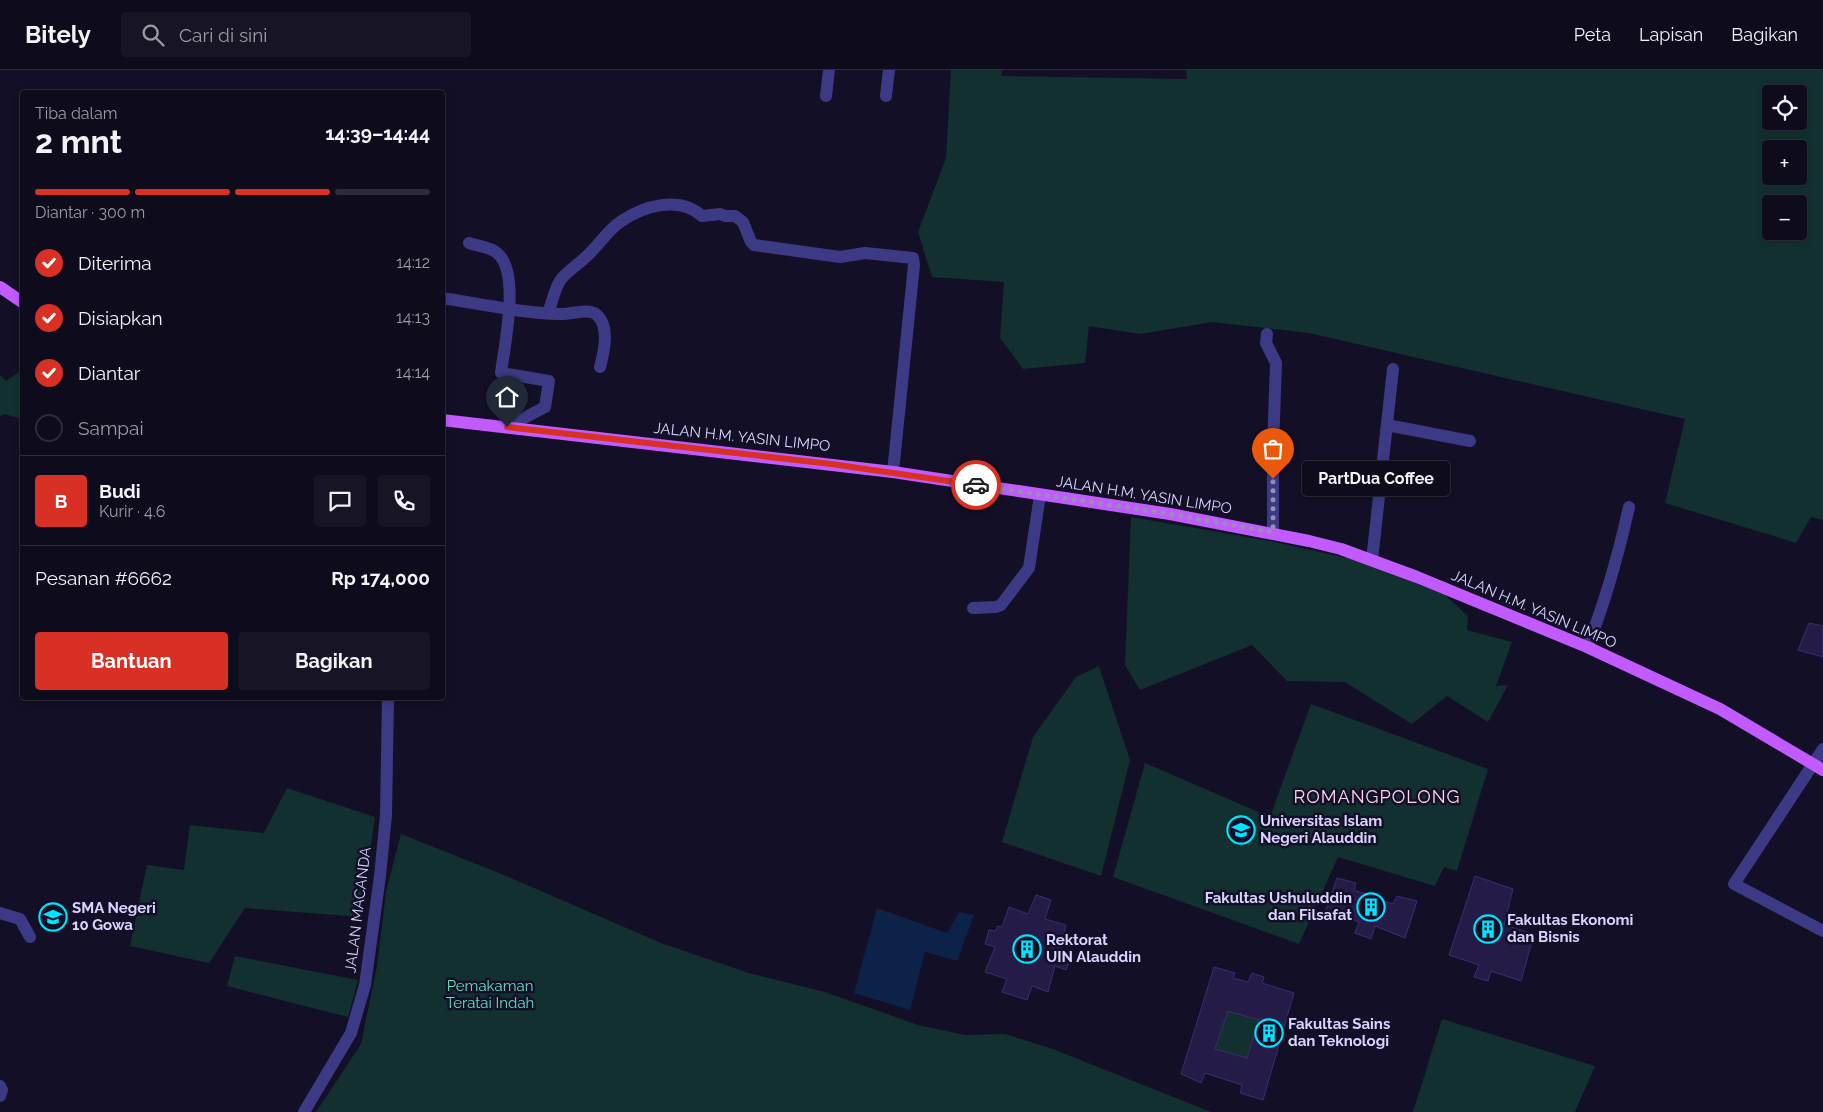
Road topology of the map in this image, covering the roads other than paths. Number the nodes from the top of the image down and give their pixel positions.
1 (829, 70) edge
2 (889, 70) edge
3 (826, 96) dead end
4 (886, 96) dead end
5 (469, 243) dead end
6 (0, 287) edge
7 (445, 298) edge
8 (20, 301) edge
9 (510, 308) junction
10 (548, 313) junction
11 (1267, 334) dead end
12 (600, 367) dead end
13 (1393, 369) dead end
14 (445, 420) edge
15 (1387, 425) junction
16 (507, 427) junction
17 (1470, 441) dead end
18 (894, 472) junction
19 (1040, 495) junction
20 (1629, 507) dead end
21 (1273, 532) junction
22 (1372, 560) junction
23 (973, 608) dead end
24 (1587, 647) junction
25 (388, 700) edge
26 (1823, 749) edge
27 (1818, 767) edge
28 (0, 913) edge
29 (1823, 931) edge
30 (30, 936) dead end
31 (0, 1086) edge
32 (0, 1096) edge
33 (304, 1112) edge

1 - 3 street
2 - 4 street
5 - 9 street
6 - 8 main road
7 - 9 street
9 - 10 street
9 - 16 street
10 - 12 street
10 - 18 street
11 - 21 street
13 - 15 street
14 - 16 main road, JALAN H.M. YASIN LIMPO
15 - 17 street
15 - 22 street
16 - 18 main road, JALAN H.M. YASIN LIMPO
18 - 19 main road, JALAN H.M. YASIN LIMPO
19 - 21 main road, JALAN H.M. YASIN LIMPO
19 - 23 street
20 - 24 street
21 - 22 main road, JALAN H.M. YASIN LIMPO
22 - 24 main road, JALAN H.M. YASIN LIMPO
24 - 27 main road, JALAN H.M. YASIN LIMPO
25 - 33 street, JALAN MACANDA
26 - 27 street
27 - 29 street
28 - 30 street
31 - 32 street

